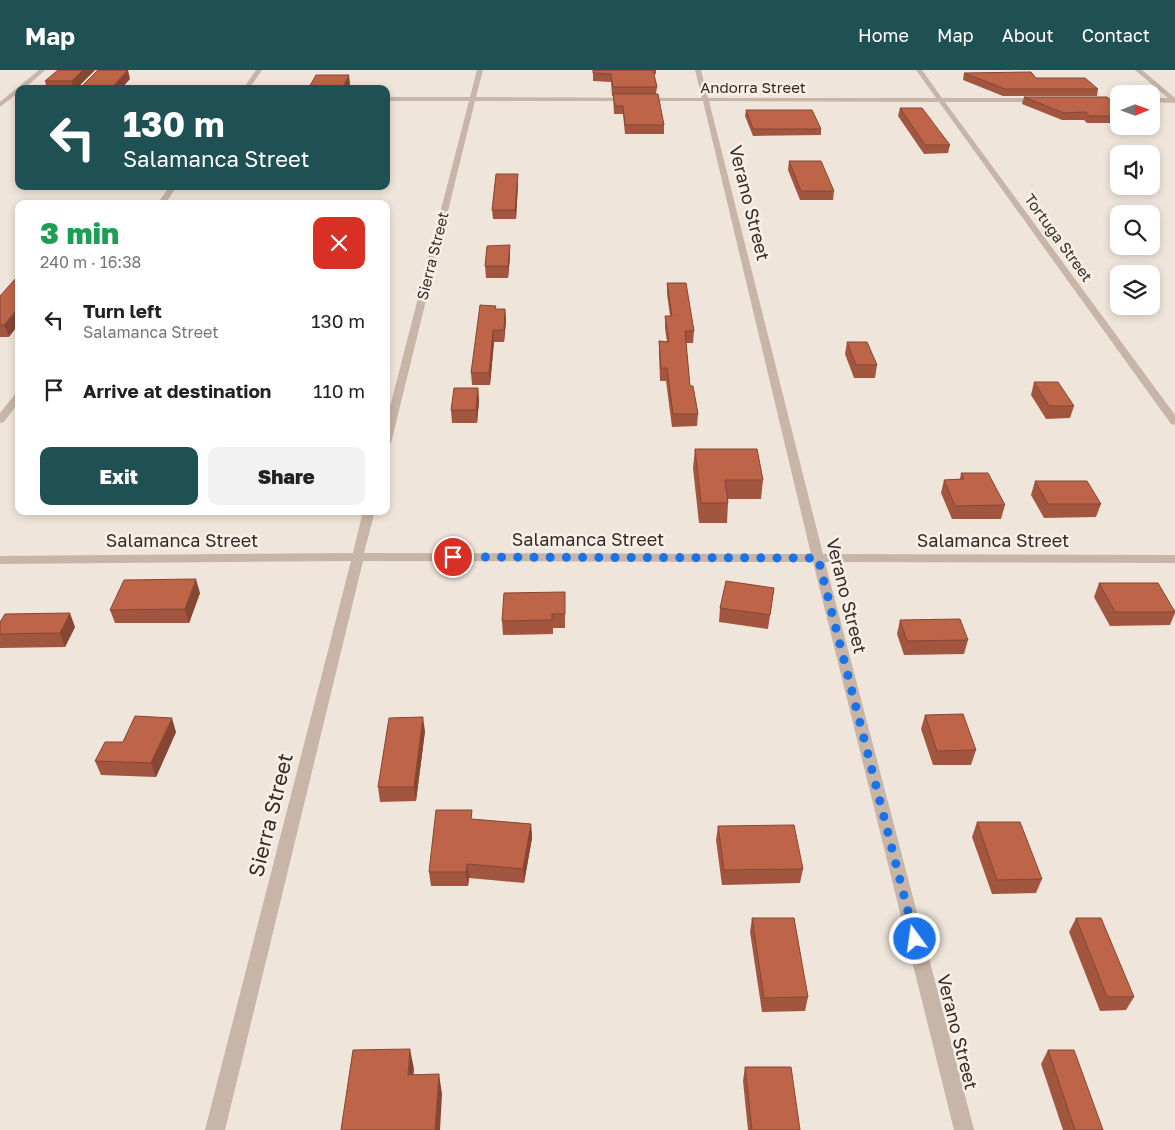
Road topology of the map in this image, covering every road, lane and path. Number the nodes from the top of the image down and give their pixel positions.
1 (42, 70) edge
2 (259, 70) edge
3 (480, 70) edge
4 (698, 70) edge
5 (919, 70) edge
6 (1138, 70) edge
7 (24, 85) edge
8 (249, 85) edge
9 (15, 92) edge
10 (3, 99) edge
11 (390, 100) edge
12 (473, 100) junction
13 (706, 100) junction
14 (941, 100) junction
15 (1050, 100) edge
16 (1089, 100) edge
17 (1110, 100) edge
18 (1160, 100) edge
19 (1174, 100) edge
20 (0, 105) edge
21 (15, 400) edge
22 (0, 420) edge
23 (1175, 422) edge
24 (390, 427) edge
25 (368, 515) edge
26 (357, 557) junction
27 (818, 558) junction
28 (1175, 559) edge
29 (0, 560) edge
30 (215, 1130) edge
31 (964, 1130) edge

1 - 7 street
2 - 8 street
3 - 12 street, Sierra Street
4 - 13 street, Verano Street
5 - 14 street, Tortuga Street
6 - 19 street
9 - 10 street
10 - 20 street
11 - 12 street, Andorra Street
12 - 13 street, Andorra Street
12 - 24 street, Sierra Street
13 - 14 street, Andorra Street
13 - 27 street, Verano Street
14 - 15 street, Andorra Street
14 - 23 street, Tortuga Street
16 - 17 street
18 - 19 street
21 - 22 street
25 - 26 street, Sierra Street
26 - 27 street, Salamanca Street
26 - 29 street, Salamanca Street
26 - 30 street, Sierra Street
27 - 28 street, Salamanca Street
27 - 31 street, Verano Street

